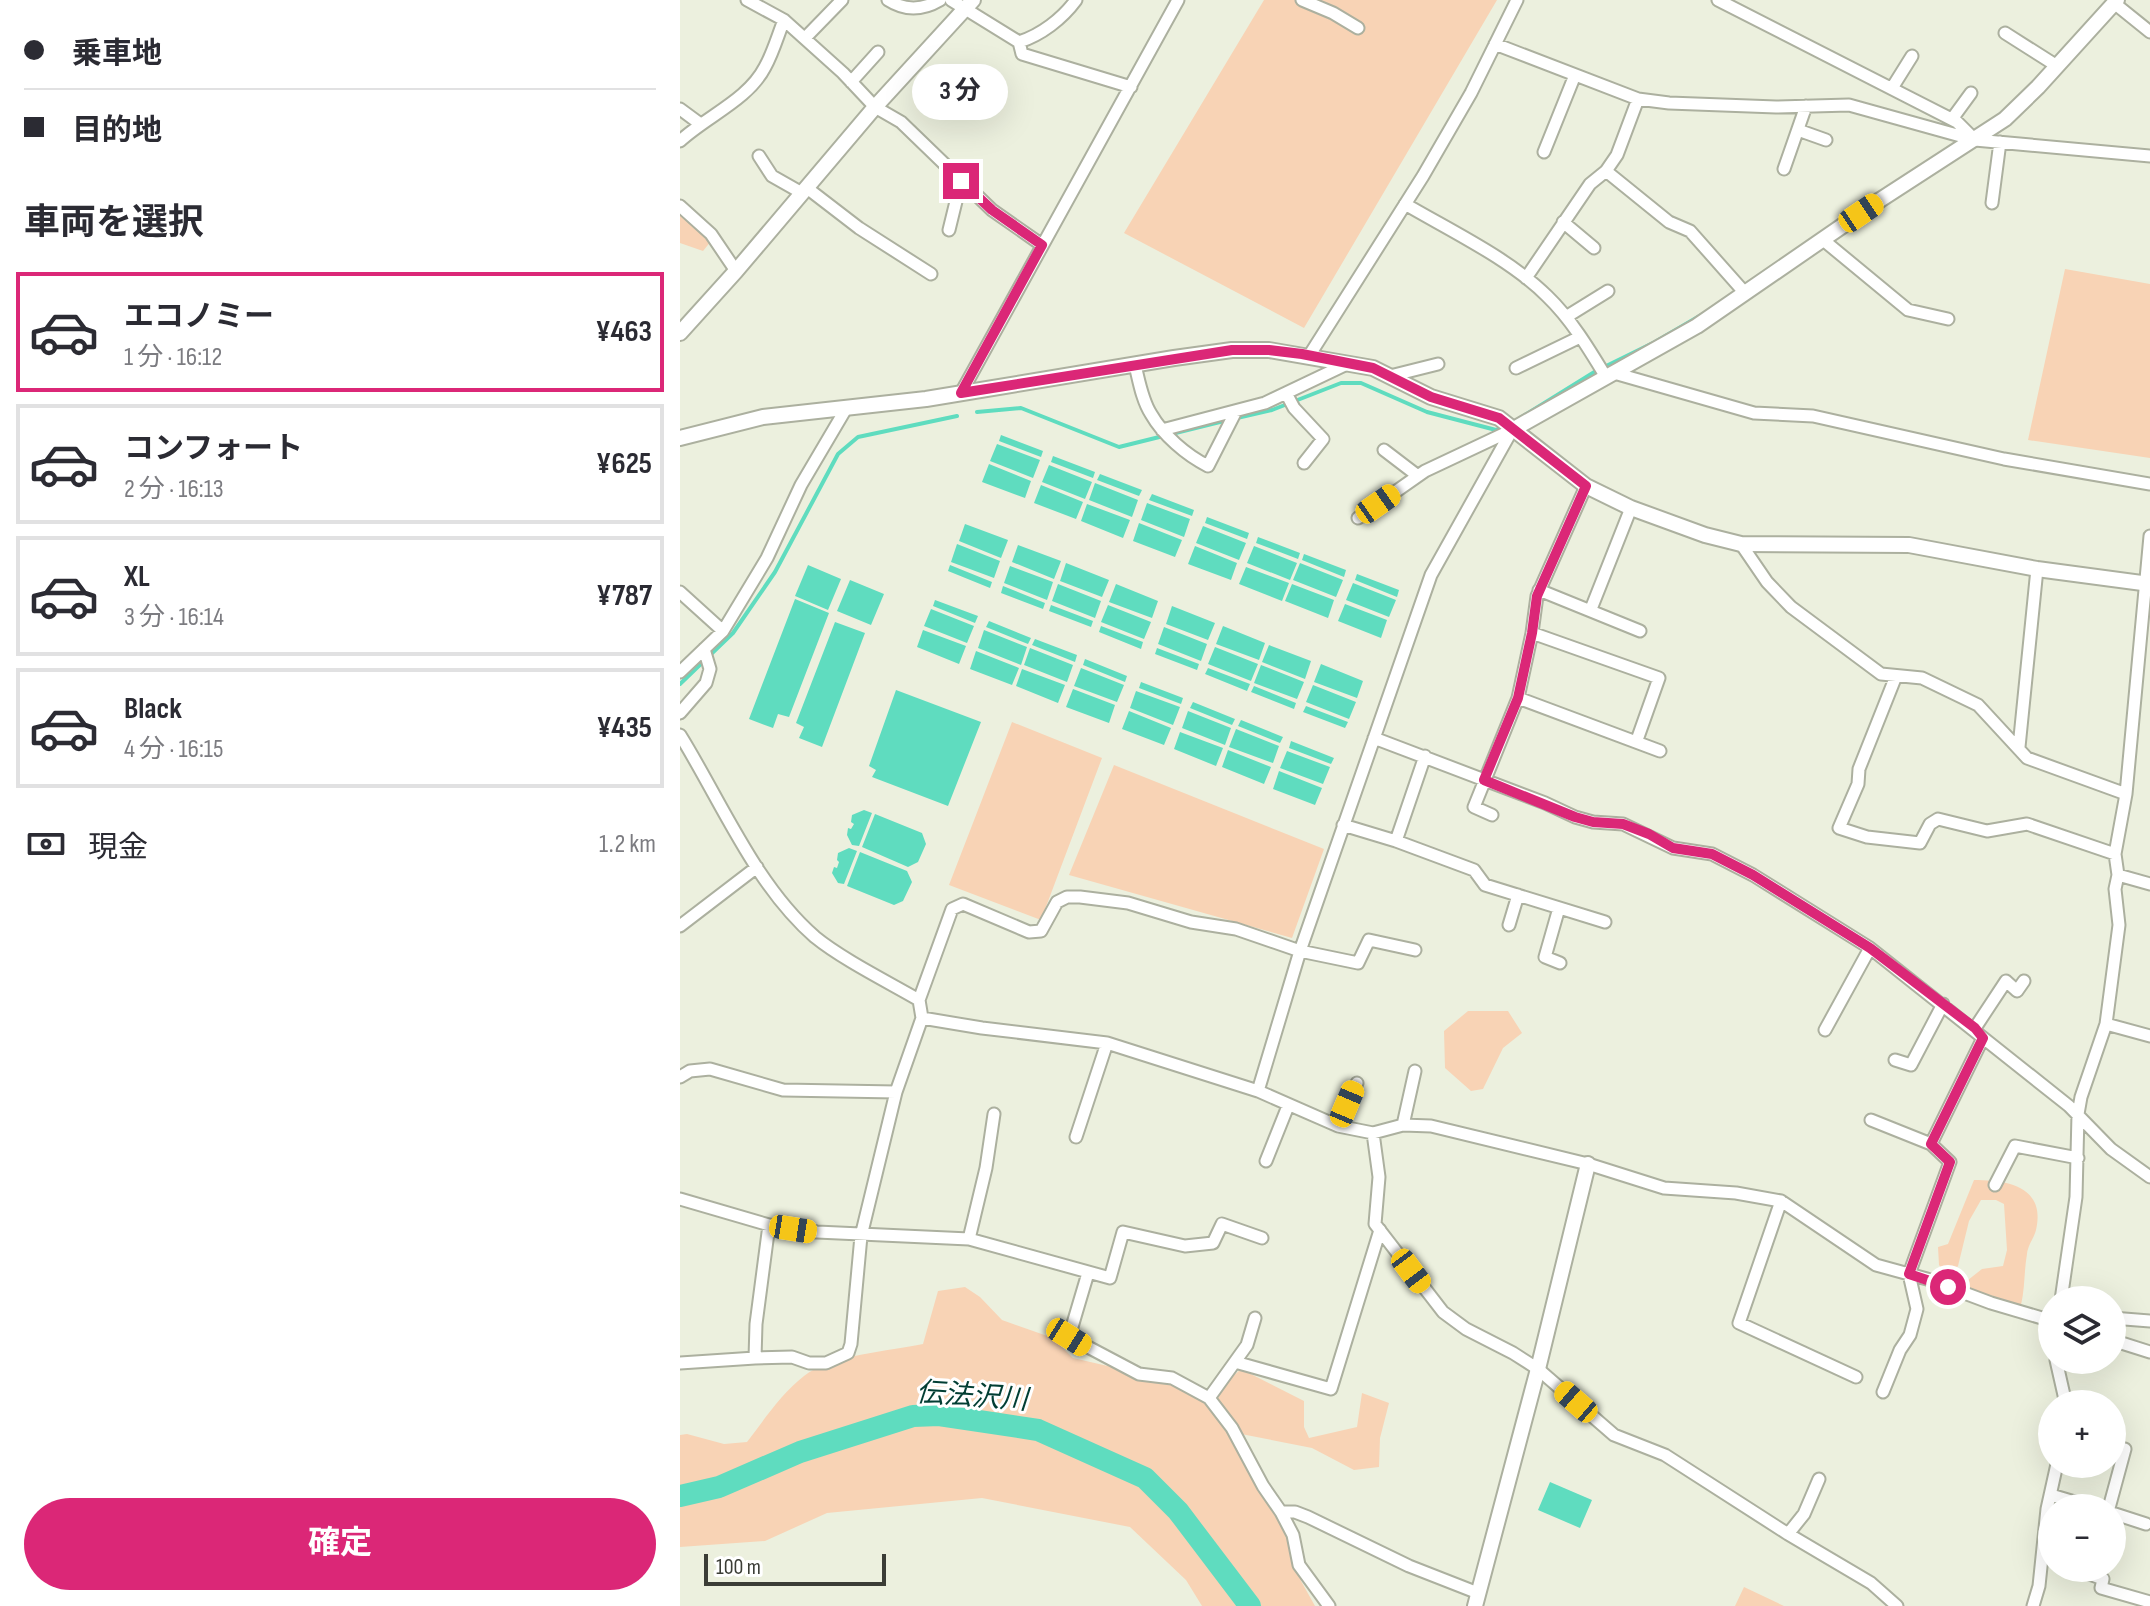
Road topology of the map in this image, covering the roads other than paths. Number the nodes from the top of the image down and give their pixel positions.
1 (747, 0) edge
2 (778, 0) edge
3 (842, 0) edge
4 (888, 0) edge
5 (940, 0) edge
6 (951, 0) edge
7 (1076, 0) edge
8 (1178, 0) edge
9 (1302, 0) edge
10 (1517, 0) edge
11 (1718, 0) edge
12 (2115, 2) edge
13 (969, 4) edge
14 (1741, 5) edge
15 (769, 11) junction
16 (784, 20) junction
17 (1358, 28) dead end
18 (2150, 32) edge
19 (2005, 33) dead end
20 (805, 38) junction
21 (1019, 42) junction
22 (1495, 44) junction
23 (878, 52) dead end
24 (1912, 56) dead end
25 (2057, 66) junction
26 (1575, 75) junction
27 (851, 82) junction
28 (1131, 87) junction
29 (1892, 88) junction
30 (1971, 93) dead end
31 (1638, 99) junction
32 (1806, 106) junction
33 (875, 107) junction
34 (680, 109) edge
35 (1952, 119) junction
36 (699, 123) junction
37 (1798, 130) junction
38 (1826, 140) dead end
39 (1975, 140) junction
40 (680, 141) edge
41 (2000, 142) junction
42 (1544, 152) dead end
43 (759, 156) dead end
44 (2150, 156) edge
45 (1784, 169) dead end
46 (1606, 171) junction
47 (961, 181) junction
48 (804, 190) junction
49 (1992, 203) dead end
50 (1405, 204) junction
51 (680, 206) edge
52 (1563, 222) junction
53 (949, 230) dead end
54 (1822, 239) junction
55 (1042, 245) junction
56 (1594, 248) dead end
57 (736, 271) junction
58 (931, 274) dead end
59 (1526, 278) junction
60 (1740, 287) junction
61 (1608, 291) dead end
62 (1566, 317) junction
63 (1948, 319) dead end
64 (680, 333) edge
65 (1580, 337) junction
66 (1309, 356) junction
67 (1350, 363) junction
68 (1438, 364) dead end
69 (1135, 365) junction
70 (1516, 368) dead end
71 (1606, 372) junction
72 (1390, 376) junction
73 (961, 393) junction
74 (1287, 394) junction
75 (847, 407) junction
76 (1236, 412) junction
77 (1507, 425) junction
78 (1166, 433) junction
79 (680, 438) edge
80 (1384, 450) dead end
81 (1304, 463) dead end
82 (1418, 476) junction
83 (2150, 484) edge
84 (1586, 486) junction
85 (1631, 508) junction
86 (1358, 518) dead end
87 (2150, 536) edge
88 (1741, 544) junction
89 (2037, 569) junction
90 (2149, 584) edge
91 (1539, 590) junction
92 (680, 592) edge
93 (1591, 609) junction
94 (723, 631) junction
95 (1640, 631) dead end
96 (1532, 633) junction
97 (704, 649) junction
98 (2145, 656) edge
99 (680, 672) edge
100 (1896, 676) junction
101 (1518, 698) junction
102 (680, 713) edge
103 (680, 735) edge
104 (1374, 738) junction
105 (1637, 740) junction
106 (2019, 747) junction
107 (1660, 751) dead end
108 (1425, 756) junction
109 (1484, 780) junction
110 (2126, 794) junction
111 (1492, 815) dead end
112 (1343, 825) junction
113 (1396, 841) junction
114 (2115, 854) junction
115 (757, 867) junction
116 (2118, 875) junction
117 (2150, 884) edge
118 (1518, 895) junction
119 (1559, 908) junction
120 (1605, 922) dead end
121 (1509, 925) dead end
122 (680, 926) edge
123 (1870, 948) junction
124 (1415, 950) dead end
125 (1300, 951) junction
126 (1560, 963) dead end
127 (2024, 981) dead end
128 (919, 1000) junction
129 (1943, 1004) junction
130 (922, 1018) junction
131 (2106, 1024) junction
132 (1825, 1030) dead end
133 (1979, 1033) junction
134 (2150, 1036) edge
135 (1107, 1043) junction
136 (1895, 1060) dead end
137 (1415, 1071) dead end
138 (680, 1077) edge
139 (1357, 1083) dead end
140 (1258, 1091) junction
141 (896, 1092) junction
142 (1288, 1106) junction
143 (994, 1114) dead end
144 (2078, 1114) junction
145 (1871, 1120) dead end
146 (1403, 1125) junction
147 (1338, 1126) junction
148 (1373, 1133) junction
149 (1076, 1137) dead end
150 (1931, 1144) junction
151 (2078, 1158) junction
152 (1266, 1161) dead end
153 (1588, 1164) junction
154 (2150, 1177) edge
155 (1995, 1185) dead end
156 (680, 1199) edge
157 (1781, 1201) junction
158 (769, 1225) junction
159 (1380, 1230) junction
160 (861, 1236) junction
161 (1262, 1238) dead end
162 (969, 1239) junction
163 (1088, 1273) junction
164 (1909, 1274) junction
165 (2063, 1286) edge
166 (2038, 1317) edge
167 (1255, 1318) dead end
168 (2126, 1319) edge
169 (2150, 1321) edge
170 (2126, 1344) edge
171 (2150, 1352) edge
172 (755, 1358) junction
173 (1235, 1362) junction
174 (680, 1363) edge
175 (1538, 1369) junction
176 (1856, 1377) dead end
177 (1883, 1392) dead end
178 (1209, 1398) junction
179 (1819, 1479) dead end
180 (1281, 1512) junction
181 (2126, 1518) edge
182 (2146, 1524) dead end
183 (1788, 1534) junction
184 (2040, 1582) edge
185 (2102, 1582) edge
186 (1476, 1600) edge
187 (2150, 1602) edge
188 (1329, 1606) edge
189 (1897, 1606) edge
190 (2033, 1606) edge

1 - 15 street
2 - 15 street
3 - 20 street
4 - 5 street
6 - 13 street
7 - 21 street
8 - 28 street
9 - 17 street
10 - 22 street
11 - 14 street
12 - 18 street
12 - 25 street
13 - 21 street
13 - 33 street
14 - 29 street
15 - 16 street
16 - 20 street
16 - 36 street
19 - 25 street
20 - 27 street
21 - 28 street
22 - 26 street
22 - 50 street
23 - 27 street
24 - 29 street
25 - 39 street
26 - 31 street
26 - 42 street
27 - 33 street
28 - 55 street
29 - 35 street
30 - 35 street
31 - 32 street
31 - 46 street
32 - 37 street
32 - 39 street
33 - 47 street
33 - 48 street
34 - 36 street
35 - 39 street
36 - 40 street
37 - 38 street
37 - 45 street
39 - 41 street
39 - 54 street
41 - 44 street
41 - 49 street
43 - 48 street
46 - 52 street
46 - 60 street
47 - 53 street
47 - 55 street
48 - 57 street
48 - 58 street
50 - 59 street
50 - 66 street
51 - 57 street
52 - 56 street
52 - 59 street
54 - 60 street
54 - 63 street
55 - 73 street
57 - 64 street
59 - 62 street
60 - 71 street
61 - 62 street
62 - 65 street
65 - 70 street
65 - 71 street
66 - 67 street
66 - 69 street
67 - 72 street
67 - 74 street
68 - 72 street
69 - 73 street
69 - 78 street
71 - 77 street
71 - 83 street
72 - 77 street
73 - 75 street
74 - 76 street
74 - 81 street
75 - 79 street
75 - 94 street
76 - 78 street
76 - 78 street
77 - 82 street
77 - 84 street
77 - 104 street
80 - 82 street
82 - 86 street
84 - 85 street
84 - 91 street
85 - 88 street
85 - 93 street
87 - 90 street
88 - 89 street
88 - 100 street
89 - 90 street
89 - 106 street
90 - 98 street
91 - 93 street
91 - 96 street
92 - 94 street
93 - 95 street
94 - 97 street
96 - 101 street
96 - 105 street
97 - 99 street
97 - 102 street
98 - 110 street
100 - 106 street
100 - 114 street
101 - 105 street
101 - 109 street
103 - 115 street
104 - 108 street
104 - 112 street
105 - 107 street
106 - 110 street
108 - 109 street
108 - 113 street
109 - 111 street
109 - 123 street
110 - 114 street
112 - 113 street
112 - 125 street
113 - 118 street
114 - 116 street
115 - 122 street
115 - 128 street
116 - 117 street
116 - 131 street
118 - 119 street
118 - 121 street
119 - 120 street
119 - 126 street
123 - 129 street
123 - 132 street
124 - 125 street
125 - 128 street
125 - 140 street
127 - 133 street
128 - 130 street
129 - 133 street
129 - 136 street
130 - 135 street
130 - 141 street
131 - 134 street
131 - 144 street
133 - 144 street
133 - 150 street
135 - 140 street
135 - 149 street
137 - 146 street
138 - 141 street
139 - 147 street
140 - 142 street
141 - 160 street
142 - 147 street
142 - 152 street
143 - 162 street
144 - 151 street
144 - 154 street
145 - 150 street
146 - 148 street
146 - 153 street
147 - 148 street
148 - 159 street
150 - 164 street
151 - 155 street
151 - 165 street
153 - 157 street
153 - 175 street
156 - 158 street
157 - 164 street
157 - 176 street
158 - 160 street
158 - 172 street
159 - 173 street
159 - 175 street
160 - 162 street
160 - 172 street
161 - 163 street
162 - 163 street
163 - 178 street
164 - 166 street
164 - 177 street
167 - 173 street
168 - 169 street
170 - 171 street
172 - 174 street
173 - 178 street
175 - 183 street
175 - 186 street
178 - 180 street
179 - 183 street
180 - 186 street
180 - 188 street
181 - 182 street
183 - 189 street
184 - 190 street
185 - 187 street

